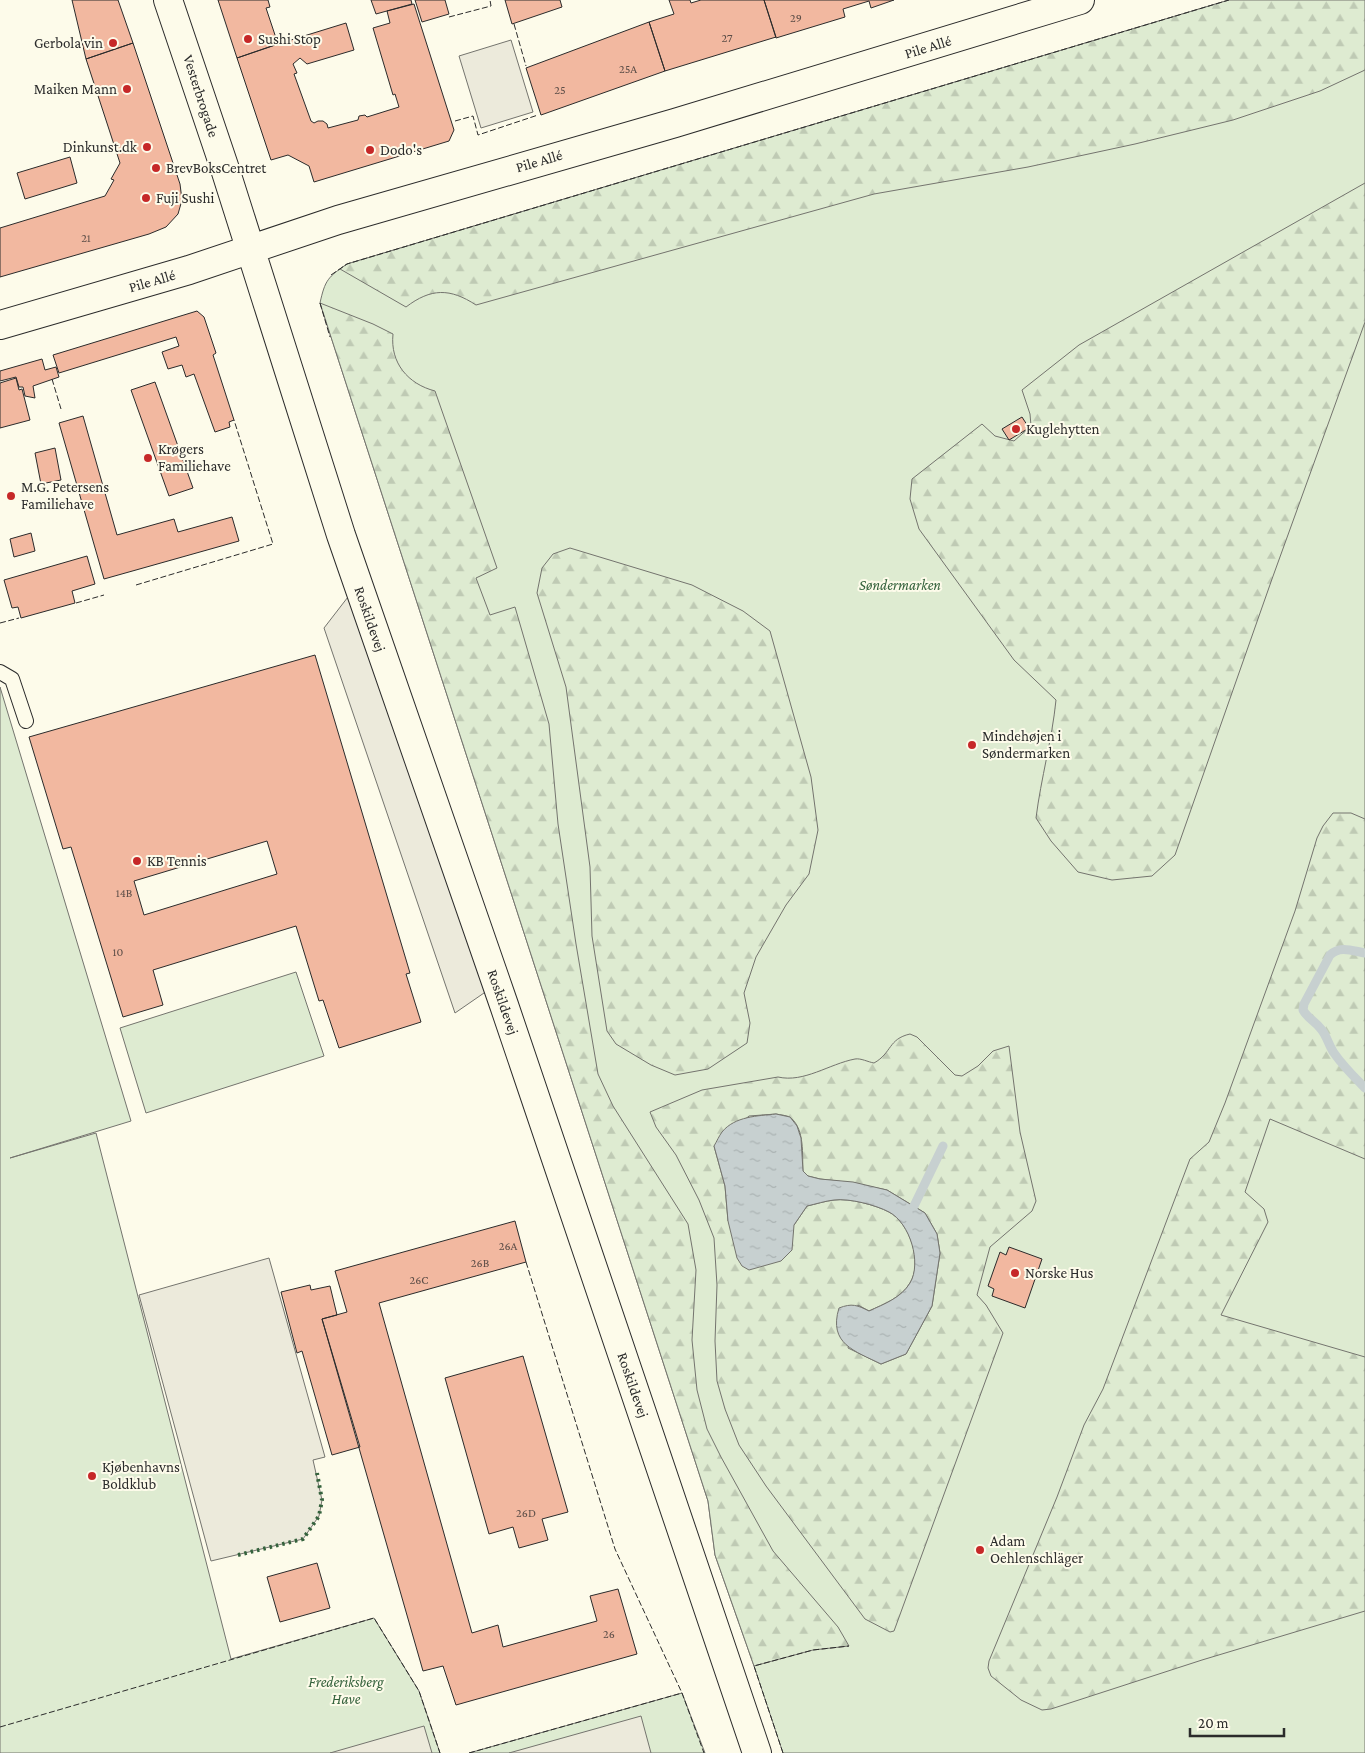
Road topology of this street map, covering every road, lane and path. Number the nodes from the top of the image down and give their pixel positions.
1 (168, 0) edge
2 (1080, 0) edge
3 (250, 250) junction
4 (0, 325) edge
5 (0, 672) edge
6 (26, 721) dead end
7 (757, 1753) edge

1 - 3 street, Vesterbrogade
2 - 3 street, Pile Allé
3 - 4 street, Pile Allé
3 - 7 street, Roskildevej
5 - 6 lane

